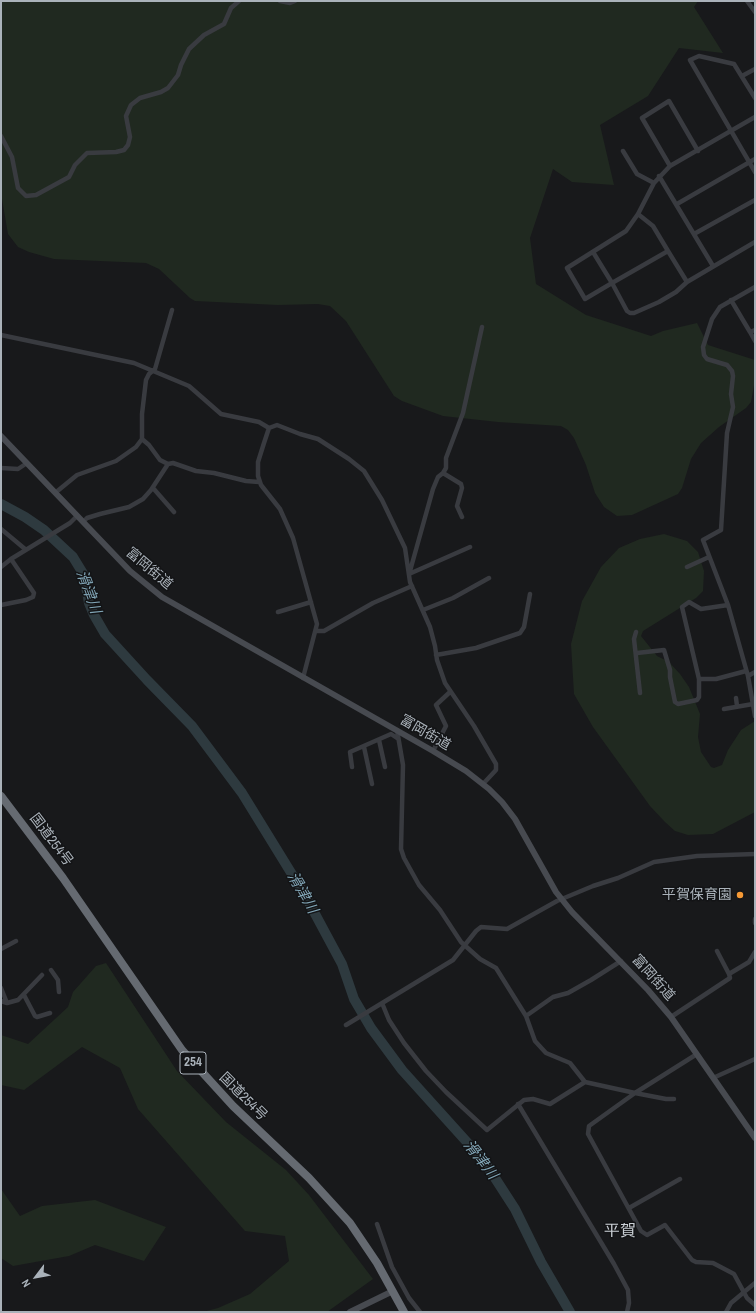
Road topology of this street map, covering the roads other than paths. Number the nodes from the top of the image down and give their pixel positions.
1 (239, 1) edge
2 (280, 1) edge
3 (295, 1) edge
4 (747, 1) edge
5 (755, 12) edge
6 (755, 69) edge
7 (742, 76) junction
8 (755, 98) edge
9 (755, 117) edge
10 (731, 132) junction
11 (1, 136) edge
12 (623, 151) dead end
13 (698, 151) junction
14 (755, 159) edge
15 (750, 163) junction
16 (670, 166) junction
17 (755, 172) edge
18 (659, 176) junction
19 (654, 183) junction
20 (755, 200) edge
21 (677, 204) junction
22 (638, 214) junction
23 (694, 234) junction
24 (755, 242) edge
25 (668, 251) junction
26 (593, 252) junction
27 (713, 266) junction
28 (687, 282) junction
29 (612, 284) junction
30 (755, 287) edge
31 (731, 300) junction
32 (172, 310) dead end
33 (482, 327) dead end
34 (755, 330) edge
35 (750, 332) junction
36 (1, 335) edge
37 (755, 341) edge
38 (151, 371) junction
39 (269, 428) junction
40 (1, 436) edge
41 (142, 439) junction
42 (27, 463) junction
43 (168, 464) junction
44 (1, 468) edge
45 (443, 473) junction
46 (259, 482) junction
47 (153, 488) junction
48 (55, 493) junction
49 (174, 512) dead end
50 (77, 516) junction
51 (462, 517) dead end
52 (83, 522) junction
53 (1, 530) edge
54 (470, 547) dead end
55 (26, 548) junction
56 (709, 557) junction
57 (11, 559) junction
58 (1, 567) edge
59 (687, 567) dead end
60 (409, 574) junction
61 (489, 578) dead end
62 (412, 586) junction
63 (530, 594) dead end
64 (311, 602) junction
65 (728, 605) junction
66 (1, 606) edge
67 (424, 610) junction
68 (278, 612) dead end
69 (316, 631) junction
70 (636, 632) dead end
71 (637, 653) junction
72 (436, 655) junction
73 (755, 672) edge
74 (747, 674) junction
75 (303, 678) junction
76 (698, 679) junction
77 (450, 692) junction
78 (640, 693) dead end
79 (736, 698) dead end
80 (753, 704) junction
81 (737, 706) junction
82 (724, 709) dead end
83 (755, 716) edge
84 (397, 730) junction
85 (397, 738) junction
86 (379, 740) junction
87 (364, 747) junction
88 (433, 751) junction
89 (352, 767) dead end
90 (385, 767) dead end
91 (372, 784) dead end
92 (483, 784) junction
93 (1, 796) edge
94 (755, 854) edge
95 (562, 899) junction
96 (755, 919) edge
97 (755, 923) edge
98 (16, 941) dead end
99 (465, 946) junction
100 (1, 949) edge
101 (717, 951) dead end
102 (755, 952) edge
103 (621, 961) junction
104 (51, 970) dead end
105 (729, 974) junction
106 (42, 976) dead end
107 (1, 988) edge
108 (59, 992) dead end
109 (24, 995) junction
110 (1, 1002) edge
111 (7, 1003) junction
112 (381, 1004) junction
113 (50, 1013) dead end
114 (526, 1016) junction
115 (671, 1017) junction
116 (346, 1025) dead end
117 (697, 1054) junction
118 (755, 1059) edge
119 (713, 1078) junction
120 (585, 1082) junction
121 (635, 1093) junction
122 (674, 1099) dead end
123 (518, 1104) junction
124 (755, 1138) edge
125 (680, 1179) dead end
126 (629, 1208) junction
127 (377, 1224) dead end
128 (755, 1283) edge
129 (393, 1291) junction
130 (744, 1293) junction
131 (755, 1305) edge
132 (350, 1312) edge
133 (404, 1312) edge
134 (420, 1312) edge
135 (627, 1312) edge
136 (726, 1312) edge

1 - 11 street
2 - 3 street
4 - 5 street
6 - 7 street
7 - 8 street
7 - 10 street
9 - 10 street
10 - 13 street
10 - 15 street
12 - 19 street
13 - 16 street
13 - 16 street
14 - 15 street
15 - 17 street
15 - 21 street
16 - 18 street
18 - 19 street
18 - 21 street
19 - 22 street
20 - 23 street
21 - 23 street
22 - 25 street
22 - 26 street
23 - 27 street
24 - 27 street
25 - 28 street
25 - 29 street
26 - 29 street
26 - 29 street
27 - 28 street
28 - 29 street
30 - 31 street
31 - 35 street
31 - 56 street
32 - 38 street
33 - 45 street
34 - 35 street
35 - 37 street
36 - 38 street
38 - 39 street
38 - 41 street
39 - 46 street
39 - 60 street
40 - 42 street, 富岡街道
41 - 43 street
41 - 48 street
42 - 44 street
42 - 48 street, 富岡街道
43 - 46 street
43 - 47 street
45 - 51 street
45 - 60 street
46 - 64 street
47 - 49 street
47 - 52 street
48 - 50 street, 富岡街道
50 - 52 street, 富岡街道
50 - 55 street
52 - 75 street, 富岡街道
53 - 55 street
54 - 60 street
55 - 57 street
56 - 59 street
56 - 65 street
57 - 58 street
57 - 66 street
60 - 62 street
61 - 67 street
62 - 67 street
62 - 69 street
63 - 72 street
64 - 68 street
64 - 69 street
65 - 74 street
65 - 76 street
67 - 72 street
69 - 75 street
70 - 71 street
71 - 76 street
71 - 78 street
72 - 77 street
73 - 74 street
74 - 76 street
74 - 80 street
75 - 84 street, 富岡街道
77 - 88 street
77 - 92 street
79 - 81 street
80 - 81 street
80 - 83 street
81 - 82 street
84 - 85 street
84 - 88 street, 富岡街道
85 - 86 street
85 - 99 street
86 - 87 street
86 - 90 street
87 - 89 street
87 - 91 street
88 - 92 street, 富岡街道
92 - 95 street, 富岡街道
93 - 129 highway, 国道254号 / 254
94 - 95 street
95 - 99 street
95 - 103 street, 富岡街道
96 - 97 street
98 - 100 street
99 - 112 street
99 - 114 street
101 - 105 street
102 - 105 street
103 - 114 street
103 - 115 street, 富岡街道
104 - 108 street
105 - 115 street
106 - 109 street
107 - 111 street
109 - 111 street
109 - 113 street
110 - 111 street
112 - 116 street
112 - 123 street
114 - 120 street
115 - 117 street, 富岡街道
117 - 119 street, 富岡街道
117 - 121 street
118 - 119 street
119 - 124 street, 富岡街道
120 - 121 street
120 - 123 street
121 - 122 street
121 - 126 street
123 - 135 street
125 - 126 street
126 - 130 street
127 - 134 street
128 - 130 street
129 - 132 street
129 - 133 highway, 国道254号 / 254
130 - 131 street
130 - 136 street

